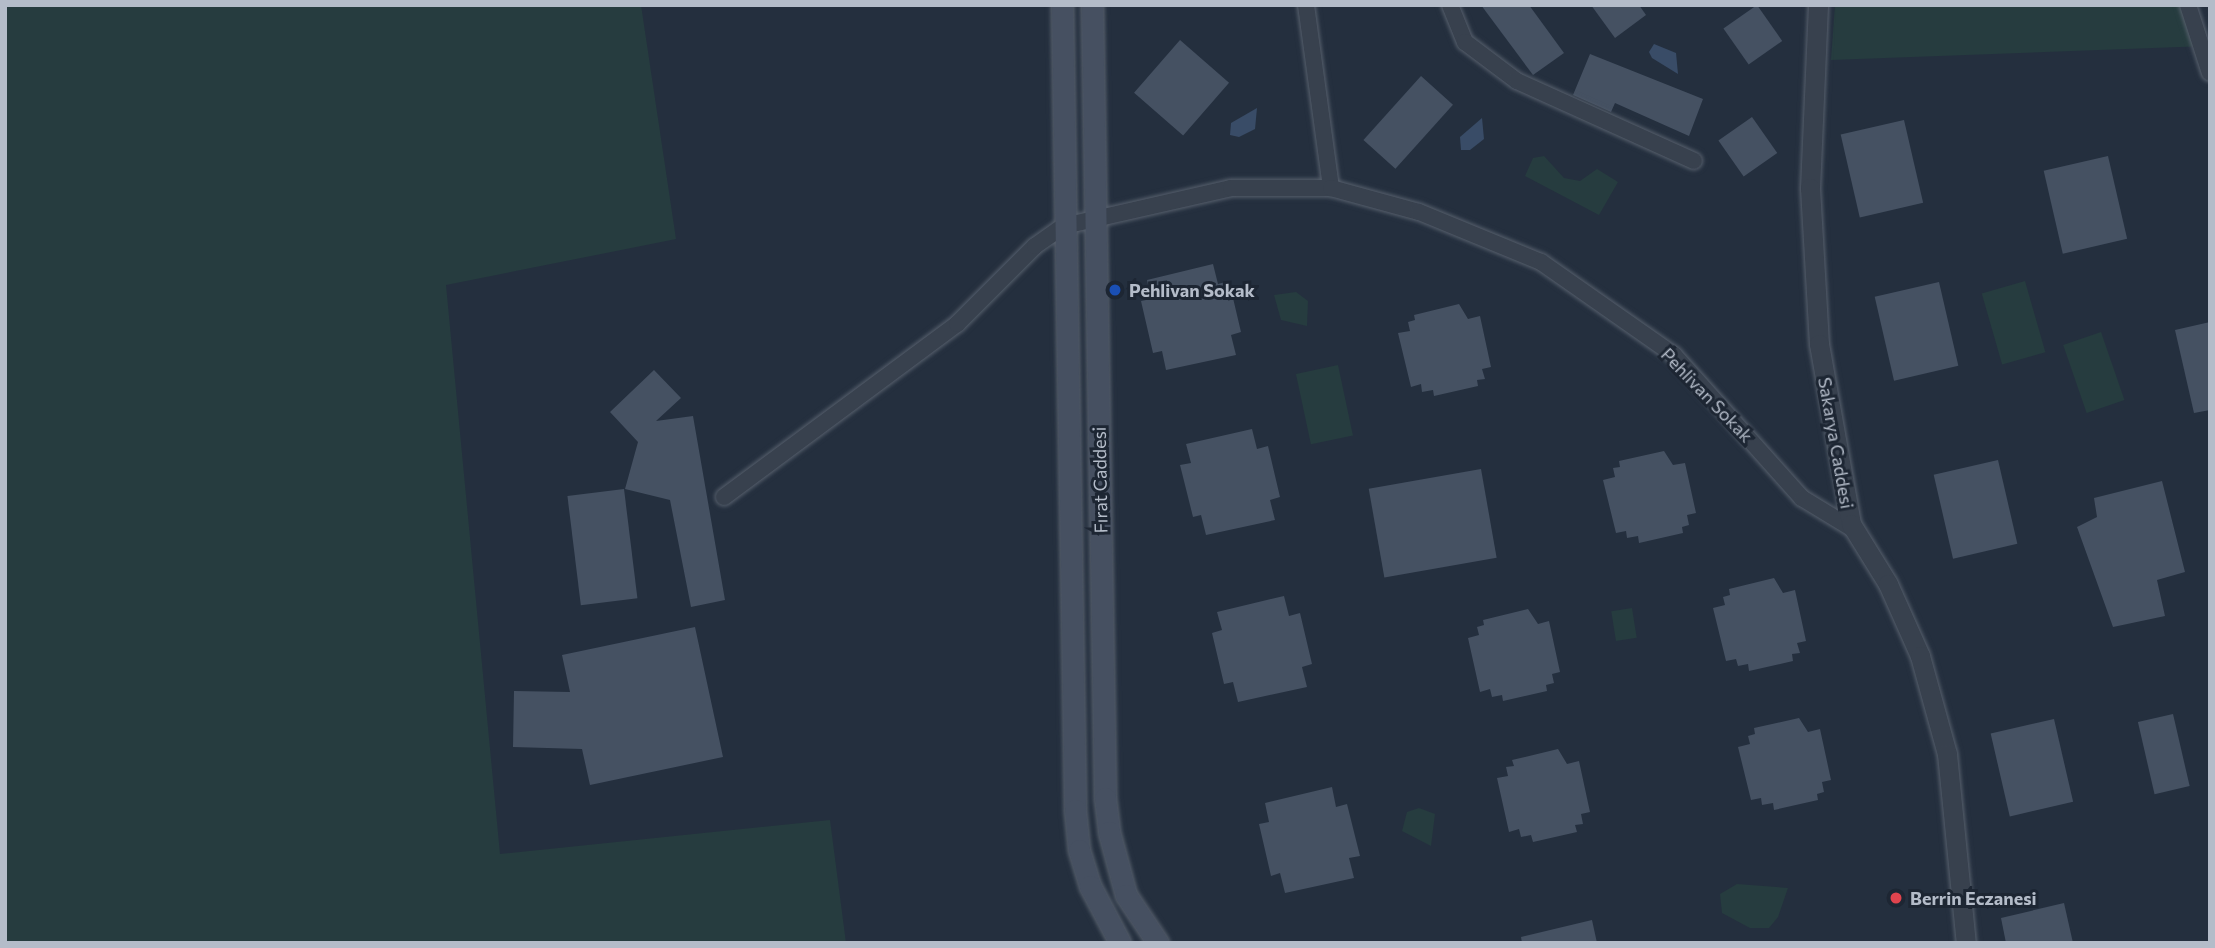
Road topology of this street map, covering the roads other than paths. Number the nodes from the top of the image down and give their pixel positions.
1 (1062, 5) edge
2 (1092, 5) edge
3 (1306, 5) edge
4 (1450, 5) edge
5 (1818, 5) edge
6 (2188, 5) edge
7 (2210, 73) edge
8 (1694, 161) dead end
9 (1331, 188) junction
10 (1097, 217) junction
11 (1064, 226) junction
12 (724, 497) dead end
13 (1856, 531) junction
14 (1121, 943) edge
15 (1158, 943) edge
16 (1966, 943) edge

1 - 11 main road, Fırat Caddesi
2 - 10 main road, Fırat Caddesi
3 - 9 street
4 - 8 street
5 - 13 street, Sakarya Caddesi
6 - 7 street
9 - 10 street, Pehlivan Sokak
9 - 13 street, Pehlivan Sokak
10 - 11 street, Pehlivan Sokak
10 - 15 main road, Fırat Caddesi
11 - 12 street, Pehlivan Sokak
11 - 14 main road, Fırat Caddesi
13 - 16 street, Sakarya Caddesi

